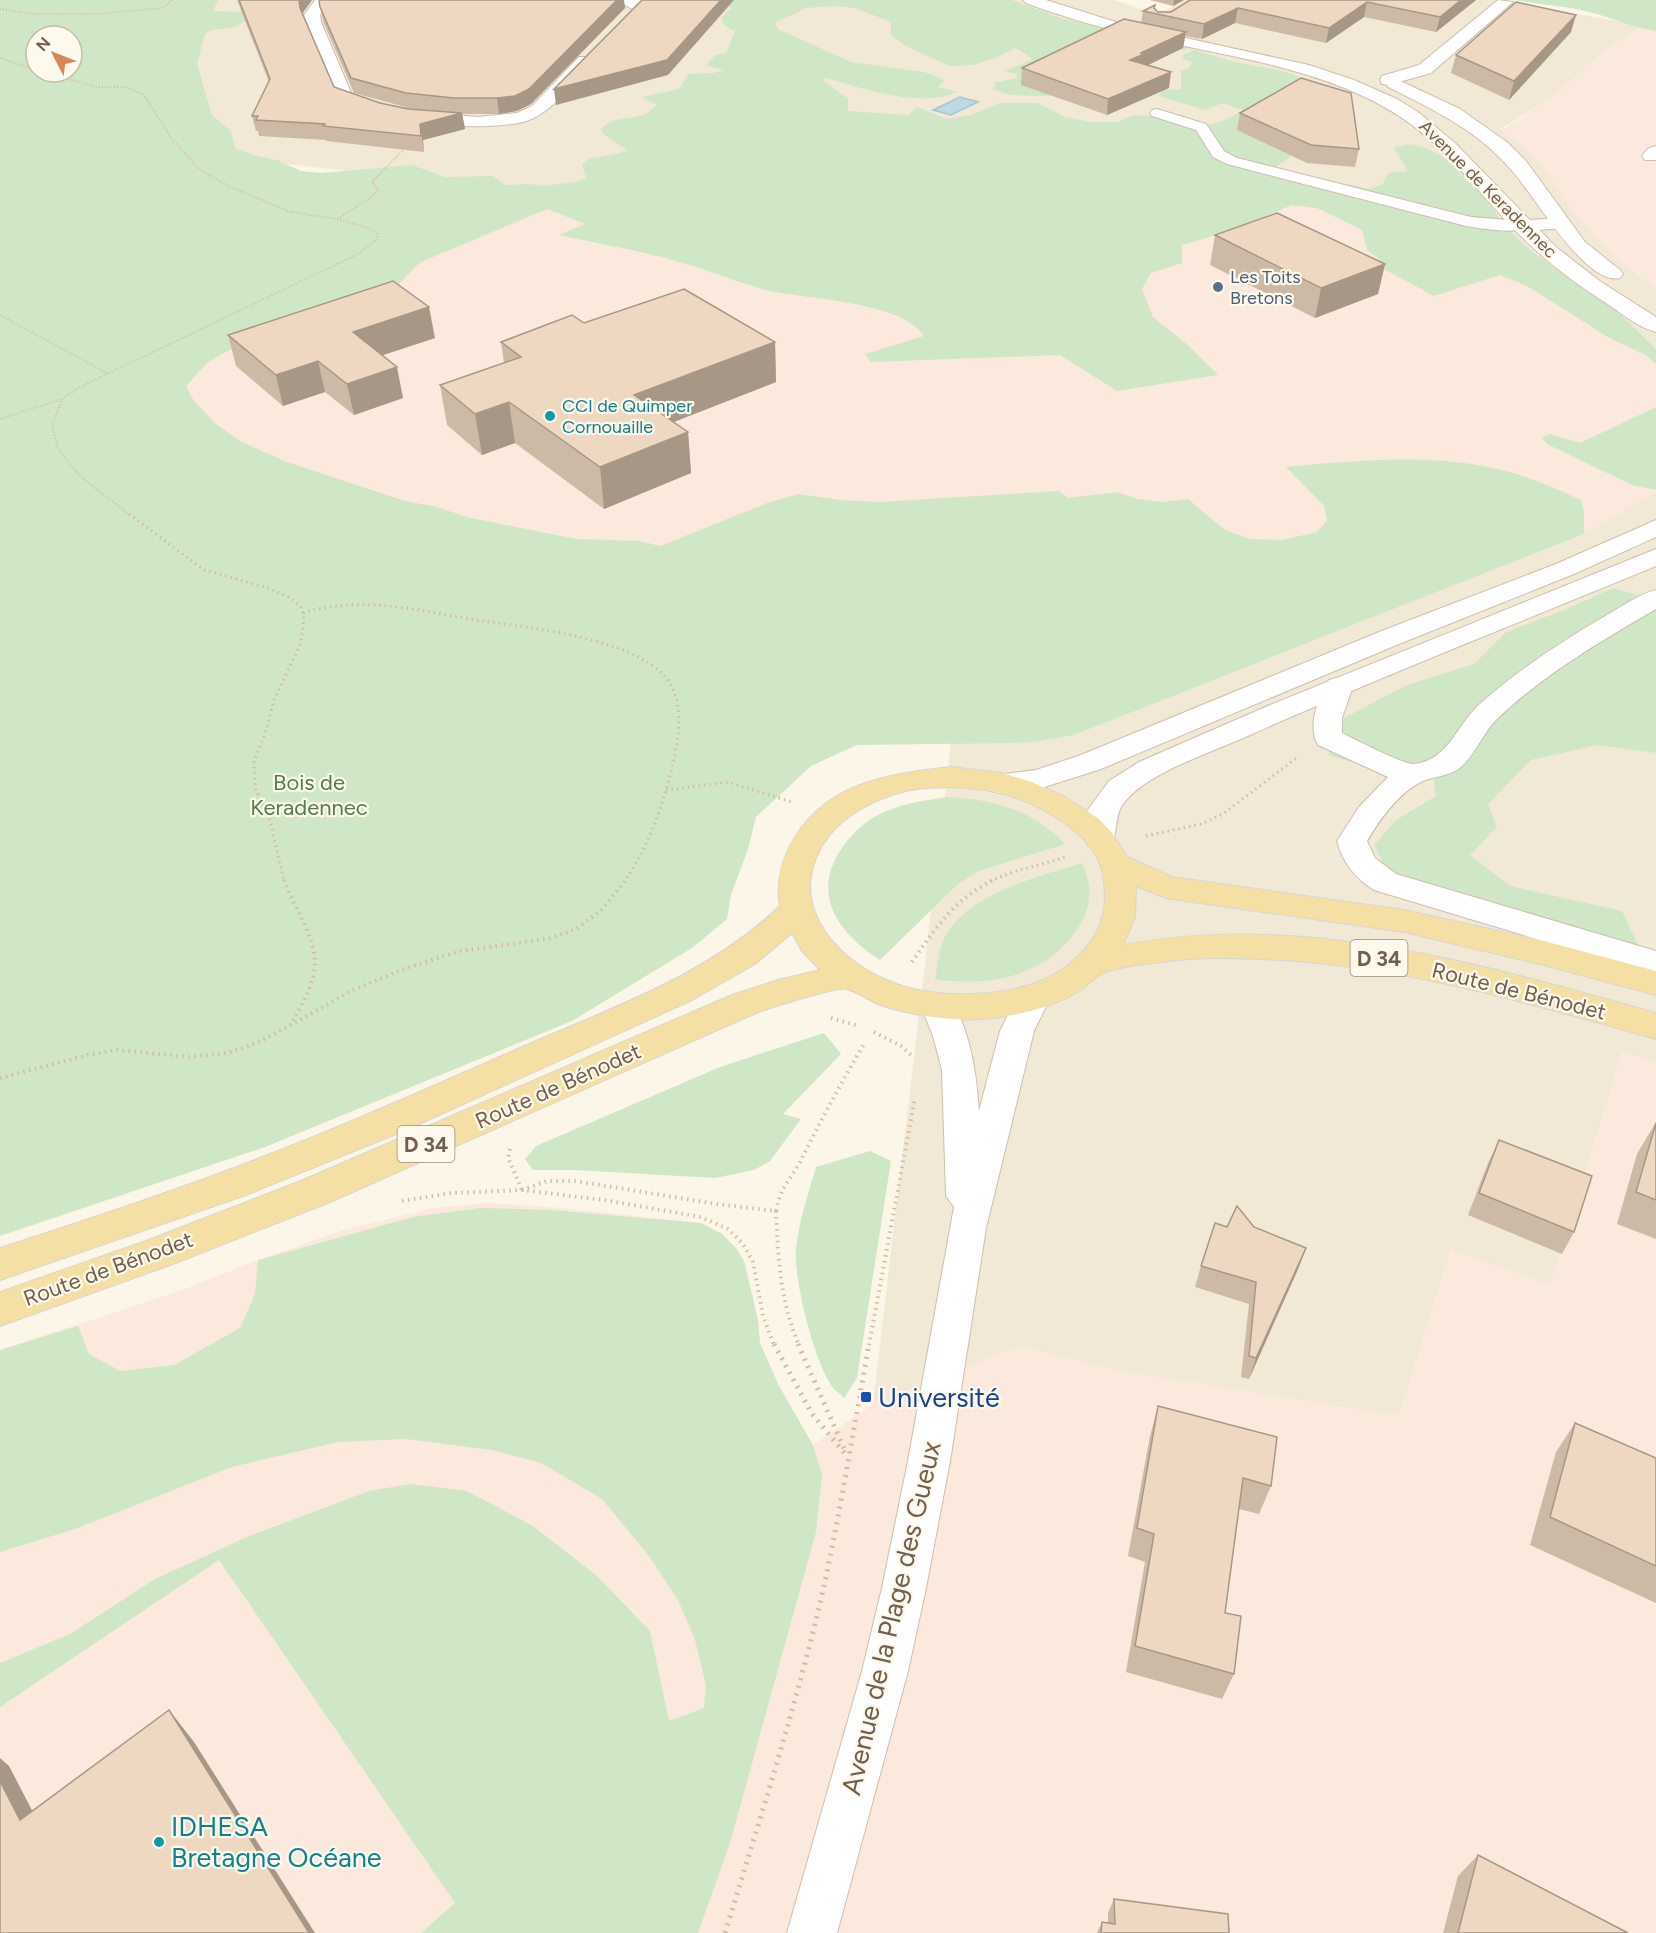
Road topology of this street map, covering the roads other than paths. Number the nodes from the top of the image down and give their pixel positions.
1 (323, 0) edge
2 (610, 0) edge
3 (677, 0) edge
4 (1030, 0) edge
5 (1505, 2) dead end
6 (633, 6) edge
7 (1110, 8) dead end
8 (1294, 48) dead end
9 (596, 50) edge
10 (1157, 113) dead end
11 (1561, 224) junction
12 (1521, 225) junction
13 (1656, 309) edge
14 (1656, 326) edge
15 (1656, 528) edge
16 (1656, 556) edge
17 (1656, 598) edge
18 (1339, 686) junction
19 (1409, 775) junction
20 (999, 783) junction
21 (1108, 851) junction
22 (796, 910) junction
23 (1095, 962) junction
24 (1656, 963) edge
25 (849, 976) junction
26 (1656, 983) edge
27 (1033, 998) junction
28 (938, 1006) junction
29 (1656, 1026) edge
30 (967, 1228) junction
31 (0, 1264) edge
32 (0, 1309) edge
33 (812, 1933) edge

1 - 9 street
2 - 6 street
3 - 6 street
4 - 12 street, Avenue de Keradennec
5 - 11 street, Avenue de Keradennec
7 - 8 street
10 - 12 lane
11 - 12 street
11 - 13 street, Avenue de Keradennec
12 - 14 street, Avenue de Keradennec
15 - 20 street
16 - 18 street
17 - 19 street
18 - 19 street
18 - 21 street
19 - 24 street
20 - 21 main road, Route de Bénodet
20 - 22 main road, Route de Bénodet
21 - 23 main road
21 - 26 main road, Route de Bénodet / D 34
22 - 25 main road
22 - 31 main road, Route de Bénodet / D 34
23 - 27 main road
23 - 29 main road, Route de Bénodet / D 34
25 - 28 main road
25 - 32 main road, Route de Bénodet / D 34
27 - 28 main road
27 - 30 street, Avenue de la Plage des Gueux
28 - 30 street, Avenue de la Plage des Gueux
30 - 33 street, Avenue de la Plage des Gueux

